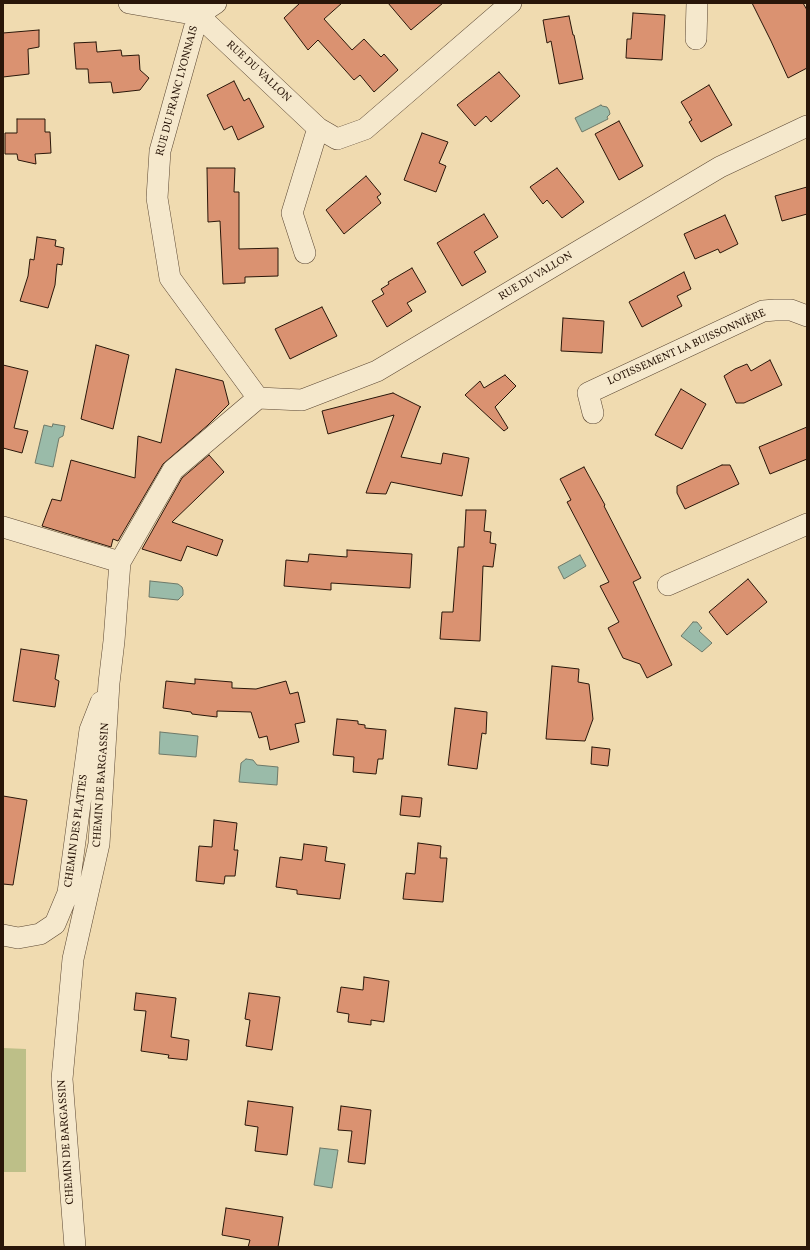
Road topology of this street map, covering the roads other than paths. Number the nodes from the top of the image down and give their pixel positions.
1 (129, 3) edge
2 (216, 3) edge
3 (511, 3) edge
4 (697, 3) edge
5 (198, 15) junction
6 (696, 39) dead end
7 (807, 126) edge
8 (318, 128) junction
9 (305, 253) dead end
10 (807, 316) edge
11 (258, 398) junction
12 (593, 413) dead end
13 (807, 524) edge
14 (3, 527) edge
15 (120, 562) junction
16 (668, 585) dead end
17 (109, 682) junction
18 (3, 935) edge
19 (75, 1247) edge

1 - 5 street, RUE DU FRANC LYONNAIS
2 - 5 street
3 - 8 street, RUE DU VALLON
4 - 6 street
5 - 8 street, RUE DU VALLON
5 - 11 street, RUE DU FRANC LYONNAIS
7 - 11 street, RUE DU VALLON
8 - 9 street
10 - 12 street, LOTISSEMENT LA BUISSONNIÈRE
11 - 15 street, CHEMIN DE BARGASSIN
13 - 16 street
14 - 15 street
15 - 17 street, CHEMIN DE BARGASSIN
17 - 18 street, CHEMIN DES PLATTES
17 - 19 street, CHEMIN DE BARGASSIN

